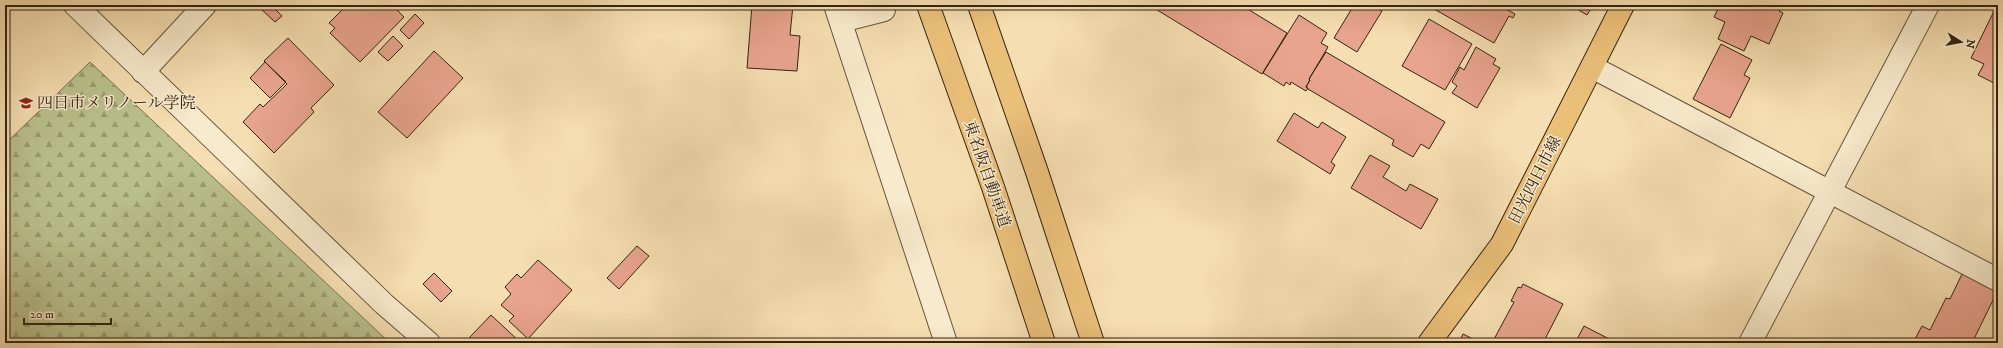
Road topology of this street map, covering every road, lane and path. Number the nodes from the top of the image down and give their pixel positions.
1 (75, 5) edge
2 (205, 5) edge
3 (928, 5) edge
4 (979, 5) edge
5 (1623, 5) edge
6 (1928, 5) edge
7 (884, 10) dead end
8 (838, 13) edge
9 (1592, 67) junction
10 (143, 72) junction
11 (1830, 192) junction
12 (1998, 280) edge
13 (429, 343) edge
14 (946, 343) edge
15 (1044, 343) edge
16 (1093, 343) edge
17 (1429, 343) edge
18 (1750, 343) edge

1 - 10 street
2 - 10 street
3 - 15 main road, 東名阪自動車道
4 - 16 main road
5 - 9 main road, 田光四日市線
6 - 11 street
7 - 8 street
8 - 14 street
9 - 11 street
9 - 17 main road, 田光四日市線
10 - 13 street
11 - 12 street
11 - 18 street

